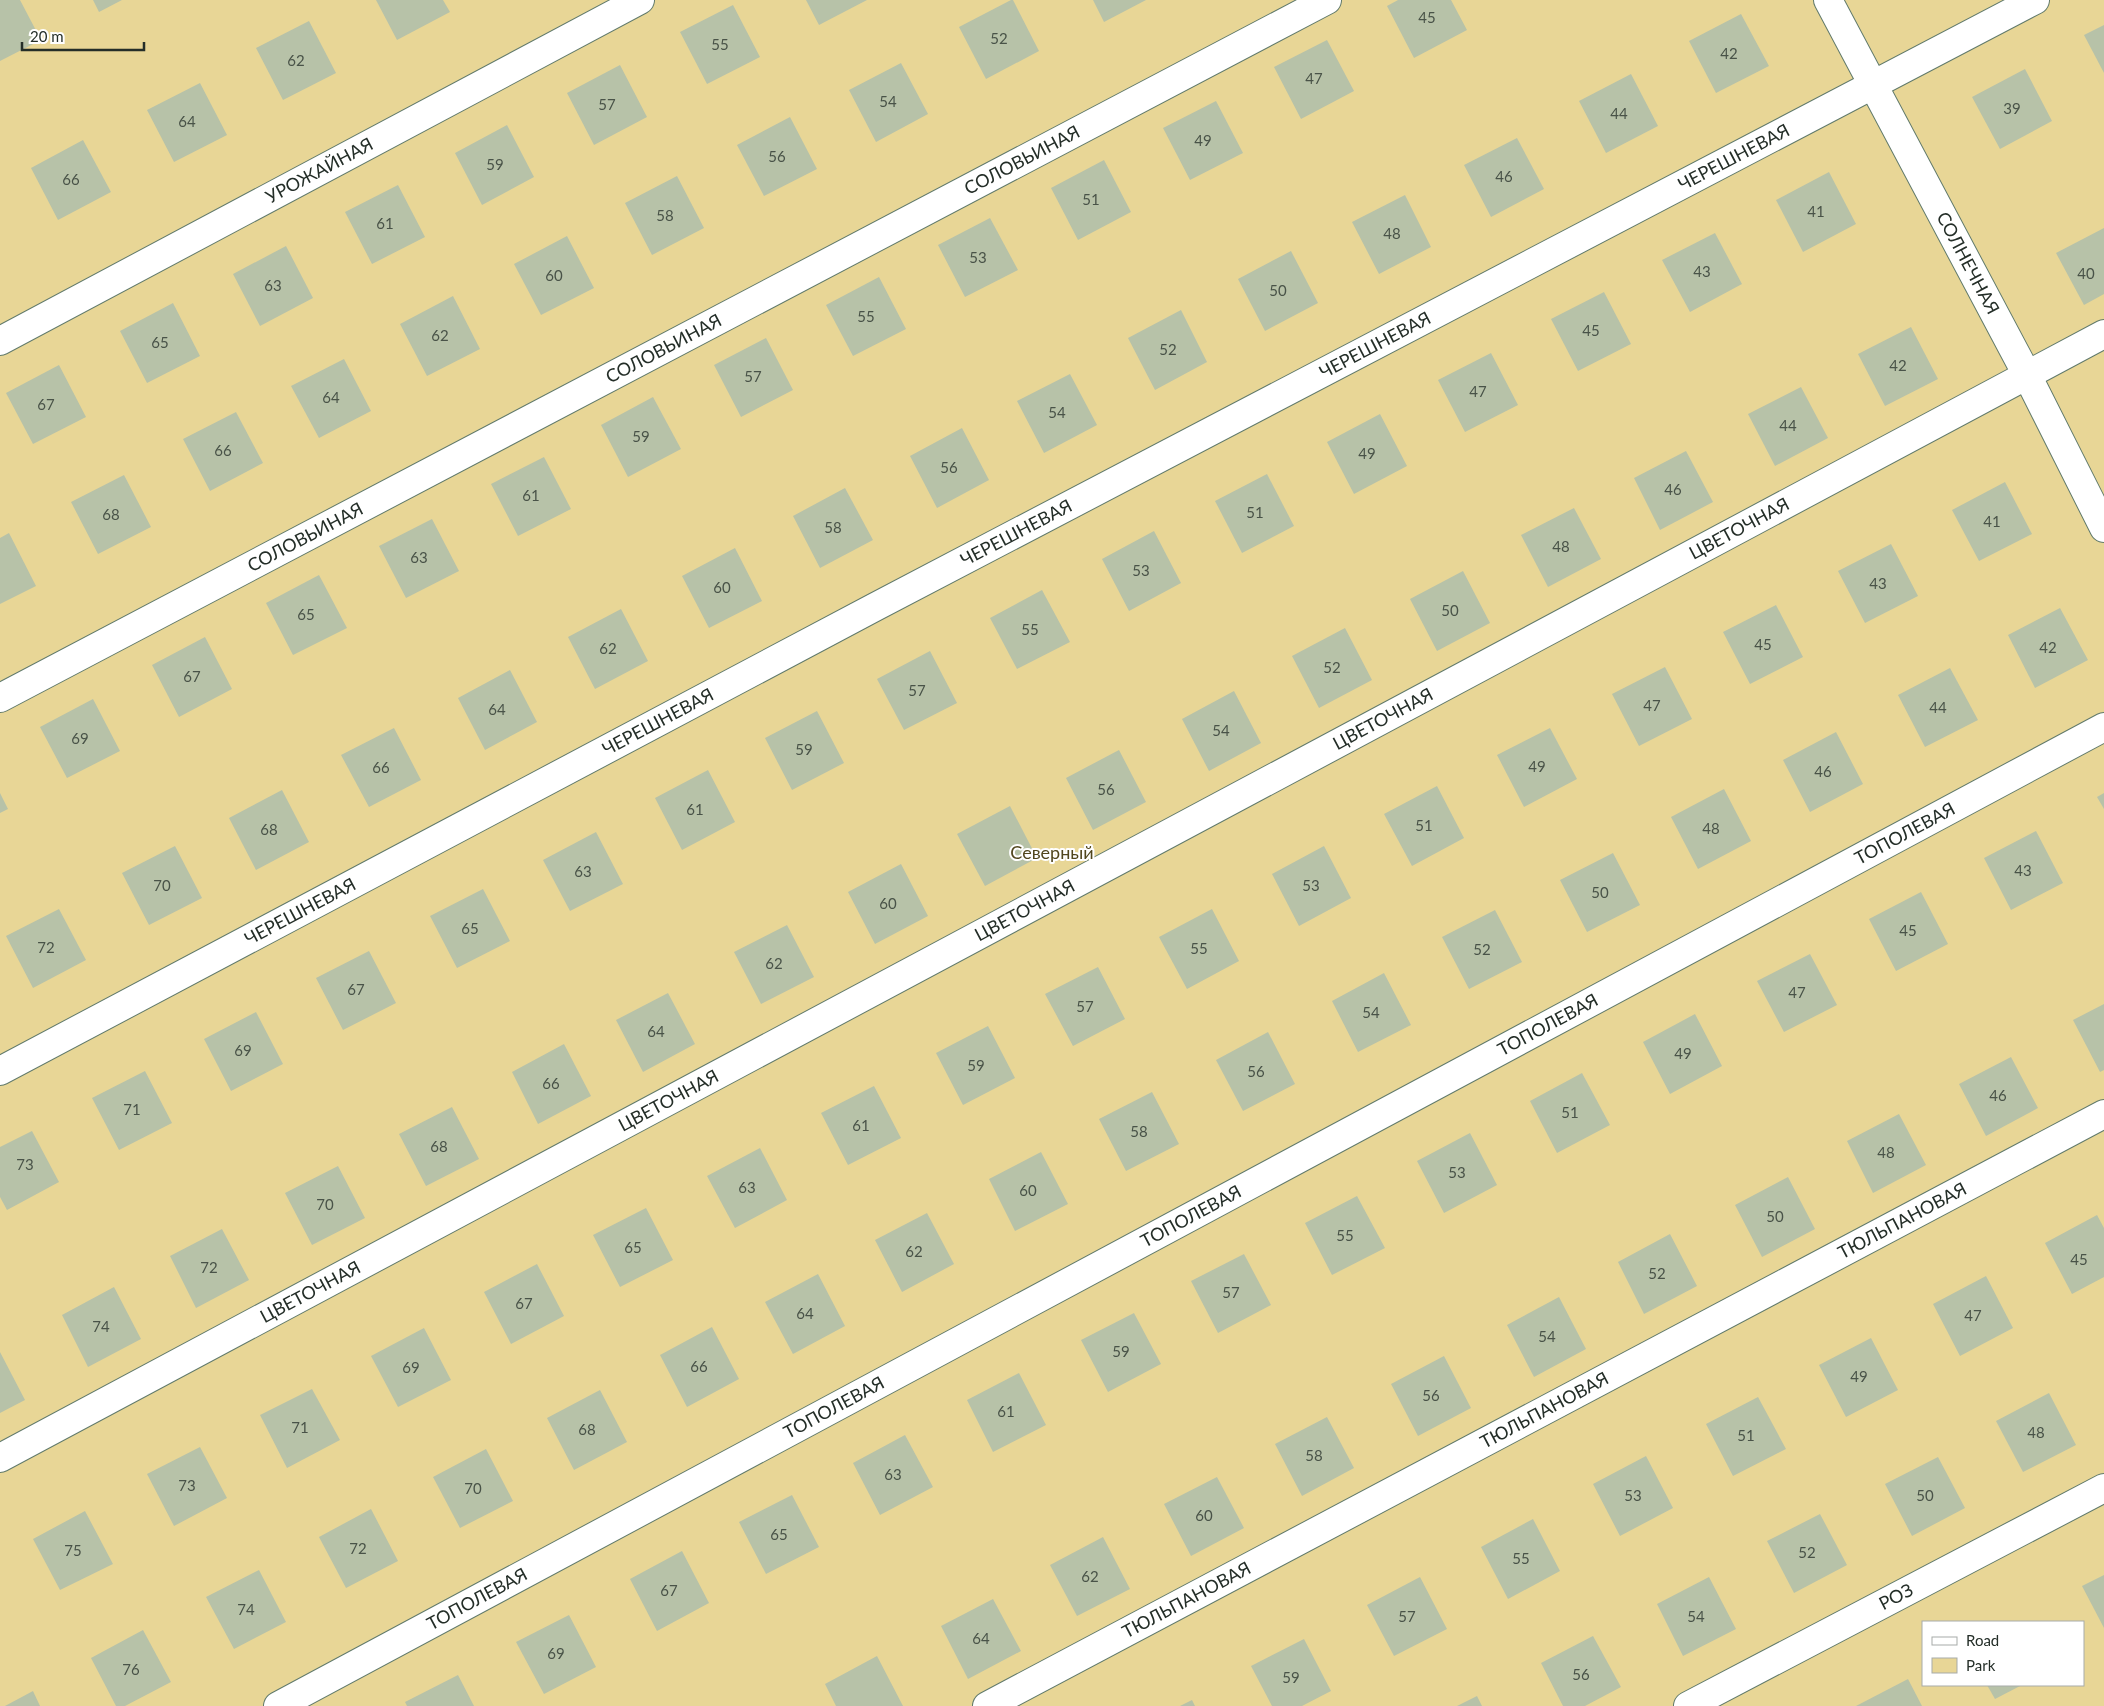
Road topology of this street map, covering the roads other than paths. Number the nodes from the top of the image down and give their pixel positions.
1 (640, 0) edge
2 (1327, 0) edge
3 (1828, 0) edge
4 (2035, 0) edge
5 (1874, 86) junction
6 (2104, 334) edge
7 (0, 340) edge
8 (2027, 375) junction
9 (2104, 528) edge
10 (0, 698) edge
11 (2104, 727) edge
12 (0, 1071) edge
13 (2104, 1114) edge
14 (0, 1458) edge
15 (2104, 1488) edge
16 (278, 1706) edge
17 (987, 1706) edge
18 (1688, 1706) edge

1 - 7 street, УРОЖАЙНАЯ
2 - 10 street, СОЛОВЬИНАЯ
3 - 5 street, СОЛНЕЧНАЯ
4 - 5 street, ЧЕРЕШНЕВАЯ
5 - 8 street, СОЛНЕЧНАЯ
5 - 12 street, ЧЕРЕШНЕВАЯ
6 - 8 street, ЦВЕТОЧНАЯ
8 - 9 street, СОЛНЕЧНАЯ
8 - 14 street, ЦВЕТОЧНАЯ
11 - 16 street, ТОПОЛЕВАЯ
13 - 17 street, ТЮЛЬПАНОВАЯ
15 - 18 street, РОЗ

